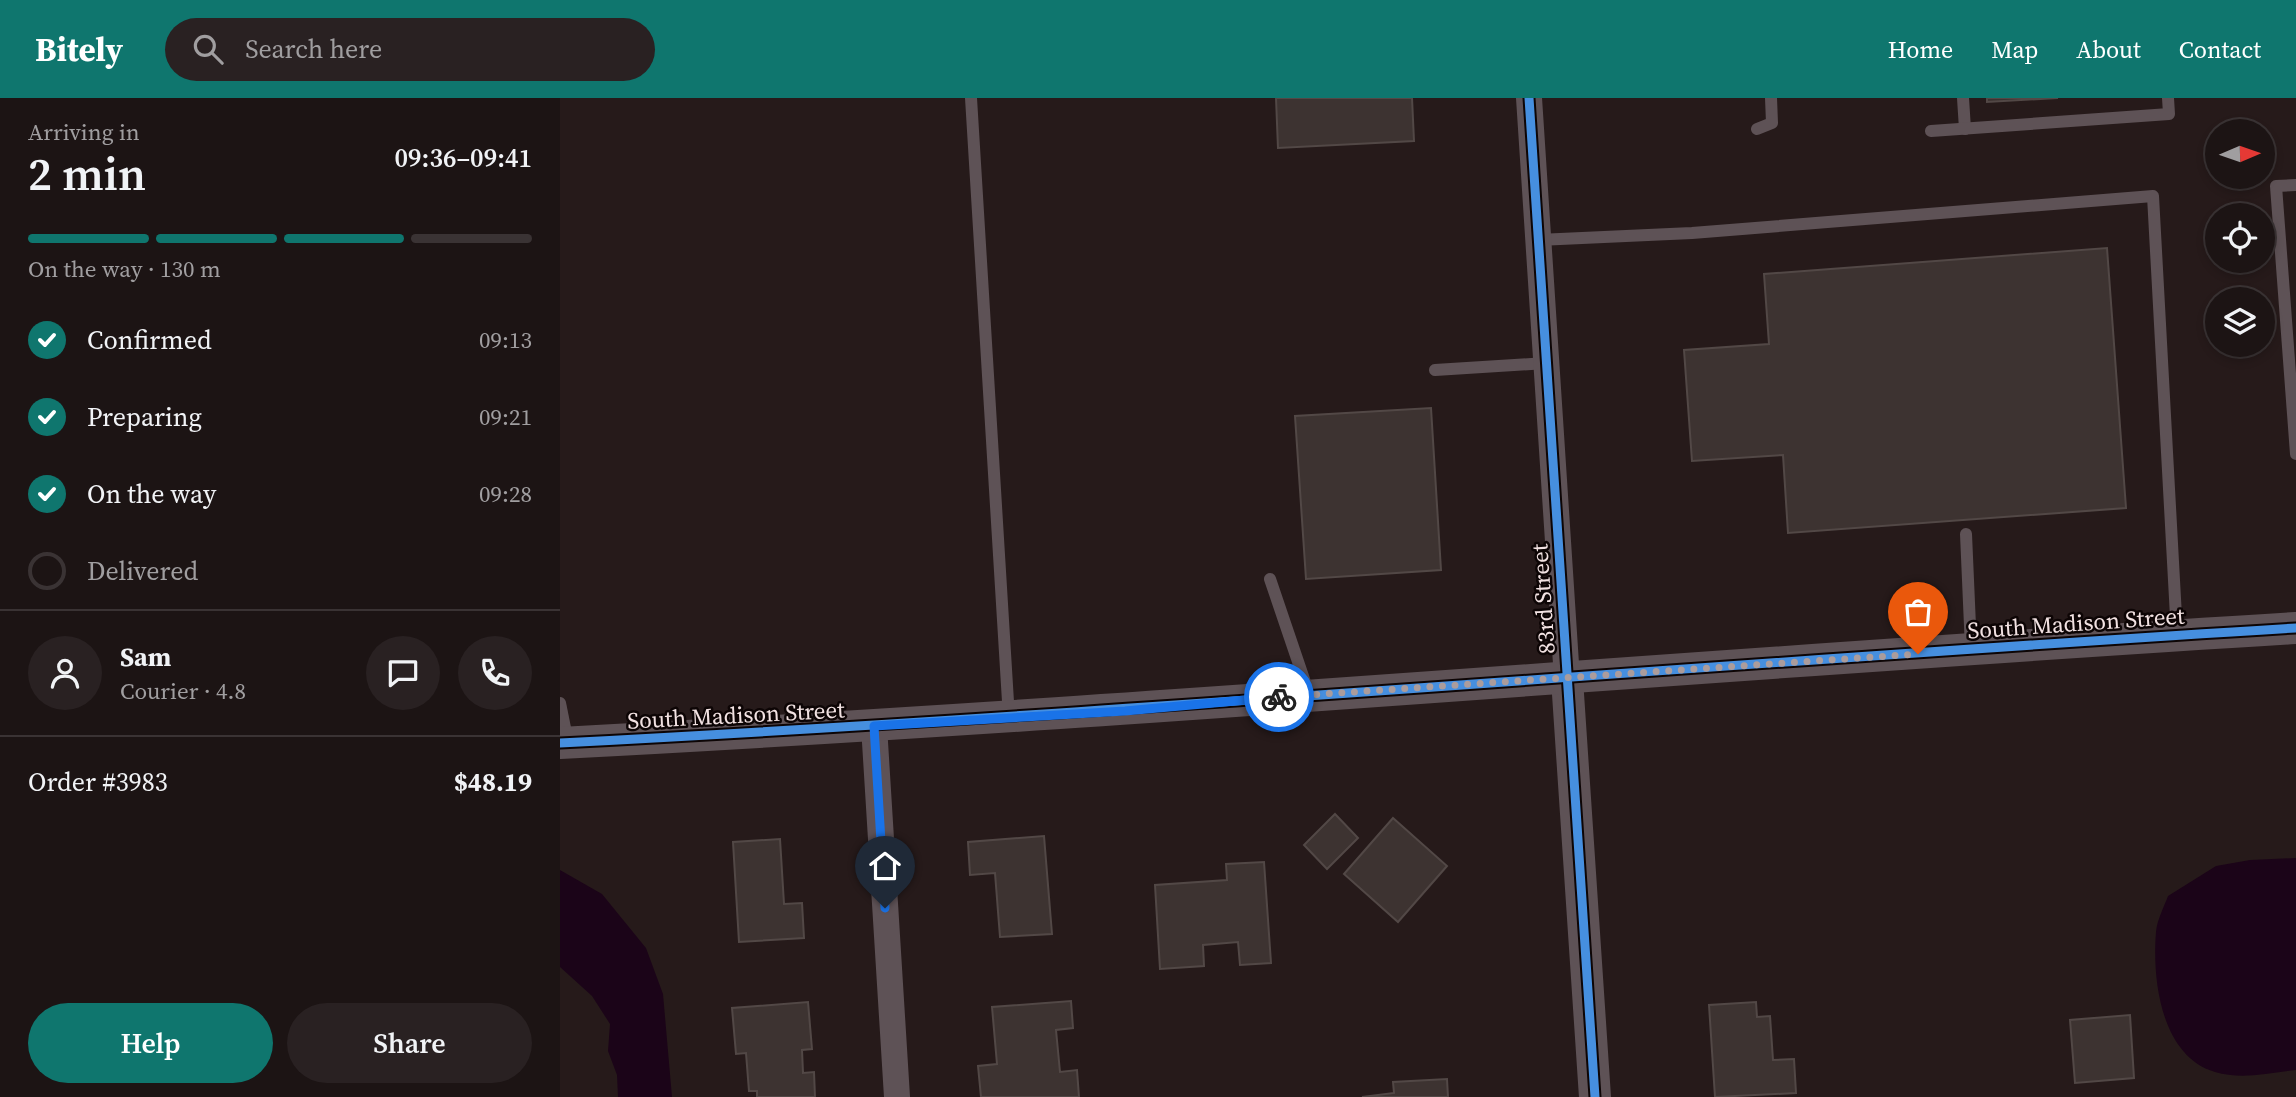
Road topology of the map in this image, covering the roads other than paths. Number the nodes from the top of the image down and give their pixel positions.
1 (971, 98) edge
2 (1529, 98) edge
3 (1771, 98) edge
4 (1963, 98) edge
5 (2168, 98) edge
6 (1757, 129) dead end
7 (1965, 129) junction
8 (1931, 131) dead end
9 (2296, 185) edge
10 (1538, 240) junction
11 (1546, 363) junction
12 (1435, 370) dead end
13 (2296, 454) edge
14 (1966, 534) dead end
15 (1270, 579) dead end
16 (2296, 628) edge
17 (2177, 635) junction
18 (1972, 650) junction
19 (1567, 679) junction
20 (1309, 695) junction
21 (560, 703) edge
22 (1009, 718) junction
23 (874, 726) junction
24 (564, 743) edge
25 (897, 1097) edge
26 (1595, 1097) edge

1 - 22 lane
2 - 10 street, 83rd Street
3 - 6 lane
4 - 7 lane
5 - 7 lane
7 - 8 lane
9 - 13 lane
10 - 11 street, 83rd Street
10 - 17 lane
11 - 12 lane
11 - 19 street, 83rd Street
14 - 18 lane
15 - 20 lane
16 - 17 street, South Madison Street
17 - 18 street, South Madison Street
18 - 19 street, South Madison Street
19 - 20 street, South Madison Street
19 - 26 street, 83rd Street
20 - 22 street, South Madison Street
21 - 24 lane
22 - 23 street, South Madison Street
23 - 24 street, South Madison Street
23 - 25 street

